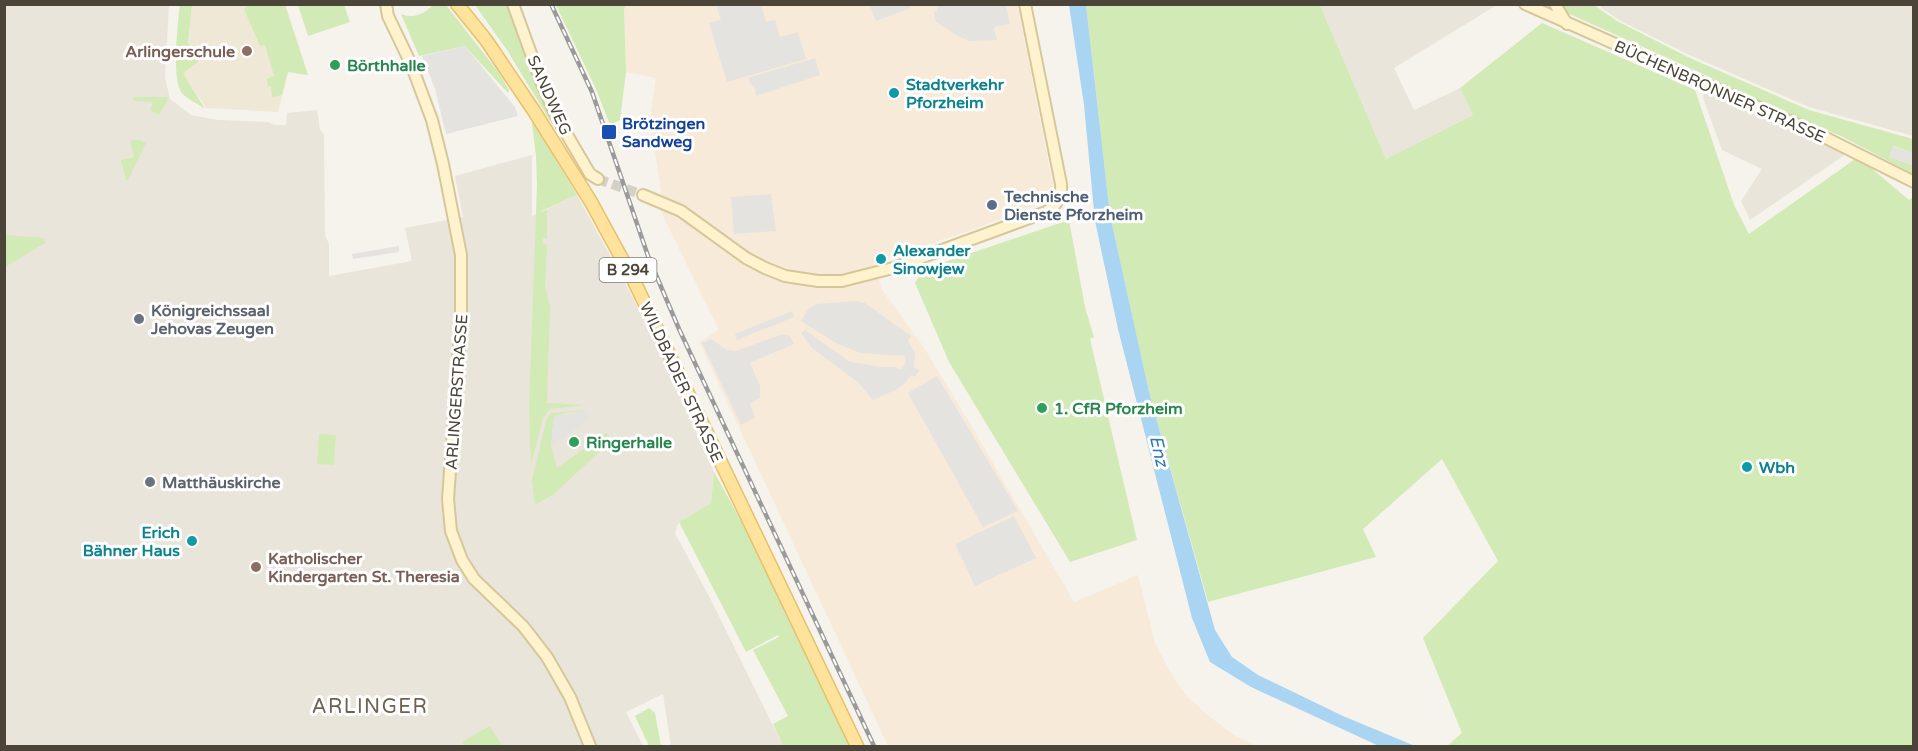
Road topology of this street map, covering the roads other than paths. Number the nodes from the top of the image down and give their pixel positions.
1 (386, 4) edge
2 (457, 4) edge
3 (513, 4) edge
4 (1025, 4) edge
5 (1555, 4) edge
6 (1526, 5) edge
7 (1567, 24) junction
8 (598, 179) tunnel mouth
9 (1914, 182) edge
10 (648, 196) tunnel mouth
11 (590, 747) edge
12 (857, 747) edge

1 - 11 main road, ARLINGERSTRASSE
2 - 12 main road, WILDBADER STRASSE / B 294
3 - 8 main road, SANDWEG
4 - 10 main road
5 - 7 main road
6 - 7 main road, BÜCHENBRONNER STRASSE
7 - 9 main road, BÜCHENBRONNER STRASSE

